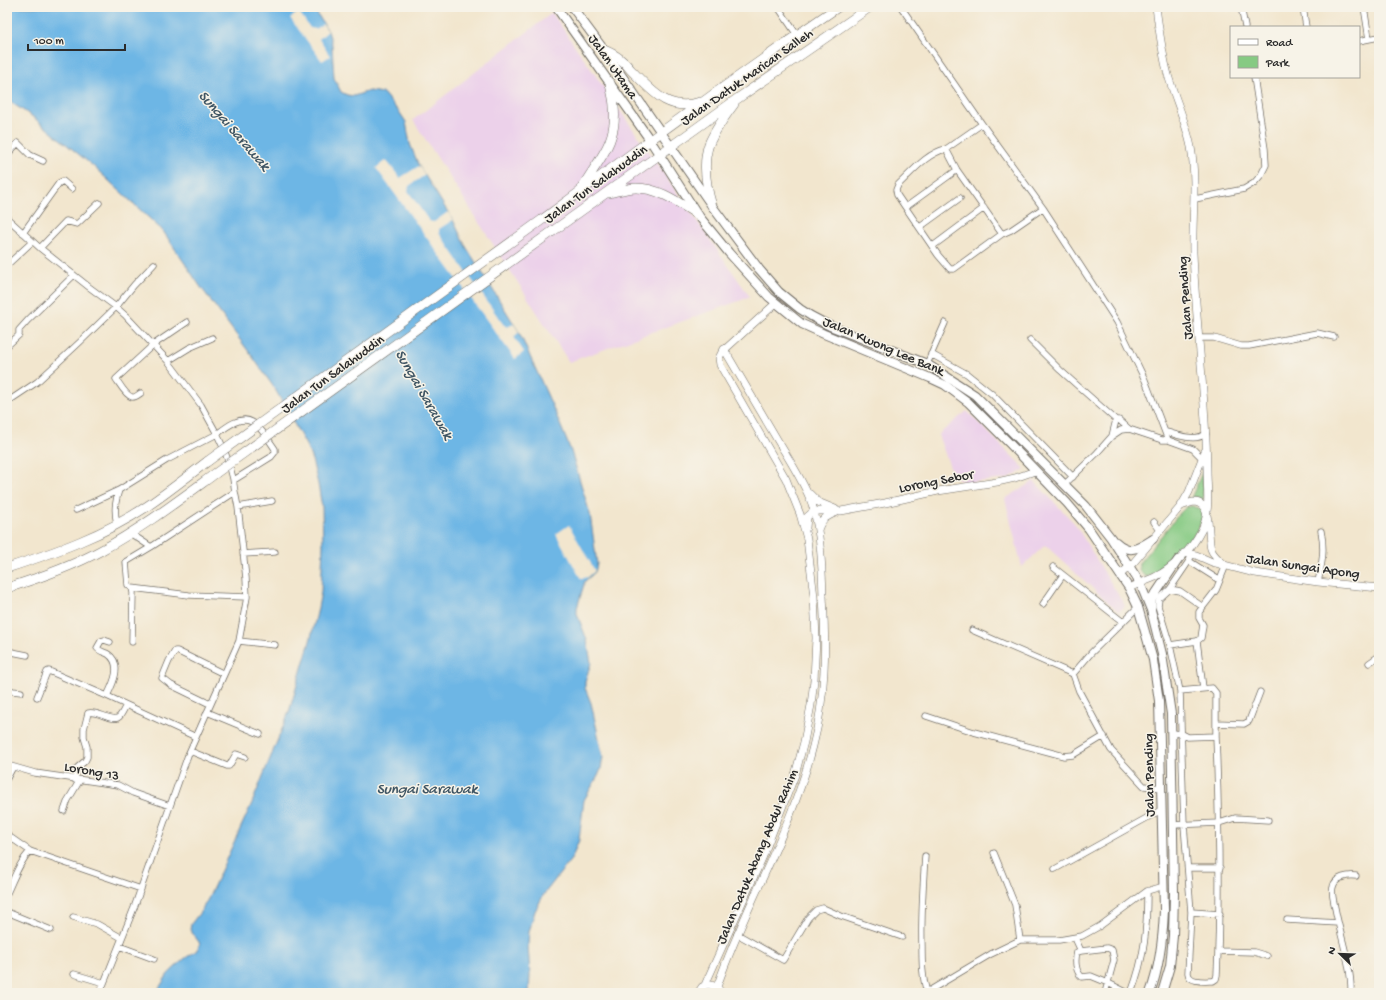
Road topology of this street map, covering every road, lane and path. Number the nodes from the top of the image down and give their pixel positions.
1 (556, 7) edge
2 (572, 7) edge
3 (778, 7) edge
4 (838, 7) edge
5 (870, 7) edge
6 (901, 7) edge
7 (1156, 7) edge
8 (1240, 7) edge
9 (1303, 7) edge
10 (1364, 7) edge
11 (1245, 26) edge
12 (1306, 26) edge
13 (797, 35) junction
14 (1379, 37) edge
15 (1369, 39) junction
16 (1360, 41) edge
17 (604, 50) junction
18 (1254, 78) edge
19 (610, 83) junction
20 (709, 98) junction
21 (737, 100) junction
22 (982, 124) junction
23 (661, 132) junction
24 (650, 140) junction
25 (671, 146) junction
26 (946, 149) junction
27 (7, 155) edge
28 (659, 155) junction
29 (43, 162) dead end
30 (957, 170) junction
31 (72, 189) dead end
32 (580, 191) junction
33 (607, 193) junction
34 (960, 198) dead end
35 (1195, 199) junction
36 (99, 203) dead end
37 (712, 206) junction
38 (906, 207) junction
39 (984, 208) junction
40 (1043, 208) junction
41 (698, 215) junction
42 (7, 218) edge
43 (920, 226) junction
44 (23, 232) junction
45 (1002, 234) junction
46 (32, 242) junction
47 (933, 246) junction
48 (40, 248) junction
49 (154, 264) dead end
50 (7, 265) edge
51 (74, 275) junction
52 (776, 303) junction
53 (116, 307) junction
54 (187, 322) dead end
55 (945, 323) dead end
56 (1334, 336) dead end
57 (212, 338) dead end
58 (1200, 338) junction
59 (1030, 340) dead end
60 (154, 345) junction
61 (7, 346) edge
62 (724, 349) junction
63 (932, 354) junction
64 (168, 361) junction
65 (927, 364) junction
66 (142, 393) dead end
67 (7, 402) edge
68 (1116, 420) junction
69 (1129, 429) junction
70 (1166, 432) junction
71 (218, 434) junction
72 (1206, 434) junction
73 (1112, 436) junction
74 (1168, 440) junction
75 (1206, 447) junction
76 (1202, 458) junction
77 (1035, 471) junction
78 (1073, 477) junction
79 (234, 480) junction
80 (1065, 484) junction
81 (805, 489) junction
82 (119, 490) junction
83 (235, 492) junction
84 (272, 501) dead end
85 (1181, 506) junction
86 (238, 507) junction
87 (76, 510) dead end
88 (814, 511) junction
89 (841, 511) junction
90 (1208, 514) junction
91 (1154, 522) dead end
92 (117, 524) junction
93 (1160, 530) junction
94 (1321, 531) dead end
95 (818, 532) junction
96 (130, 533) junction
97 (805, 533) junction
98 (1111, 538) junction
99 (1152, 539) junction
100 (151, 547) junction
101 (275, 552) dead end
102 (1184, 553) junction
103 (243, 554) junction
104 (1191, 558) junction
105 (1178, 560) junction
106 (1225, 565) junction
107 (1129, 566) junction
108 (1053, 567) dead end
109 (7, 568) edge
110 (1063, 575) junction
111 (1120, 575) junction
112 (1220, 580) junction
113 (1318, 582) junction
114 (1140, 583) junction
115 (7, 588) edge
116 (132, 588) junction
117 (1129, 588) junction
118 (1379, 588) edge
119 (1170, 589) junction
120 (247, 597) junction
121 (1043, 604) dead end
122 (1203, 607) junction
123 (1138, 608) junction
124 (1151, 610) junction
125 (1123, 622) junction
126 (972, 630) dead end
127 (239, 641) junction
128 (1197, 641) junction
129 (110, 642) dead end
130 (132, 642) dead end
131 (1159, 642) junction
132 (1169, 642) junction
133 (275, 645) dead end
134 (7, 651) edge
135 (27, 655) dead end
136 (1379, 656) edge
137 (1369, 663) dead end
138 (224, 674) junction
139 (1073, 674) junction
140 (7, 684) edge
141 (1168, 687) junction
142 (1179, 688) junction
143 (1204, 688) junction
144 (21, 692) dead end
145 (1260, 692) dead end
146 (37, 696) dead end
147 (107, 696) junction
148 (210, 704) junction
149 (126, 705) junction
150 (207, 712) junction
151 (926, 716) dead end
152 (1216, 723) junction
153 (1172, 733) junction
154 (260, 734) dead end
155 (1182, 734) junction
156 (1104, 736) junction
157 (1216, 736) junction
158 (196, 737) junction
159 (190, 751) junction
160 (245, 757) dead end
161 (10, 766) edge
162 (7, 778) edge
163 (78, 780) junction
164 (1161, 788) junction
165 (170, 806) junction
166 (1161, 810) junction
167 (64, 811) dead end
168 (1268, 820) dead end
169 (1219, 823) junction
170 (1173, 825) junction
171 (1184, 825) junction
172 (7, 835) edge
173 (30, 852) junction
174 (994, 853) dead end
175 (925, 856) dead end
176 (1188, 868) junction
177 (1220, 868) junction
178 (1055, 869) dead end
179 (1356, 876) dead end
180 (1164, 886) junction
181 (141, 889) junction
182 (1147, 891) junction
183 (7, 893) edge
184 (7, 912) edge
185 (1191, 912) junction
186 (1220, 914) junction
187 (73, 916) dead end
188 (1287, 920) dead end
189 (1338, 923) junction
190 (51, 930) dead end
191 (737, 934) junction
192 (122, 938) junction
193 (902, 938) dead end
194 (1075, 938) junction
195 (1020, 940) junction
196 (119, 946) junction
197 (1081, 951) junction
198 (1218, 951) junction
199 (1267, 956) dead end
200 (154, 959) dead end
201 (74, 974) dead end
202 (1108, 982) junction
203 (104, 983) junction
204 (705, 985) junction
205 (717, 987) junction
206 (927, 992) edge
207 (100, 993) edge
208 (698, 993) edge
209 (722, 993) edge
210 (1104, 993) edge
211 (1128, 993) edge
212 (1131, 993) edge
213 (1150, 993) edge
214 (1162, 993) edge
215 (1351, 993) edge

1 - 19 main road, Jalan Utama
2 - 17 main road, Jalan Utama
3 - 13 street
4 - 13 highway, Jalan Datuk Marican Salleh
5 - 21 highway, Jalan Datuk Marican Salleh
6 - 22 street
7 - 35 street, Jalan Pending
8 - 11 street
9 - 12 street
10 - 15 street
13 - 20 highway, Jalan Datuk Marican Salleh
14 - 15 street
15 - 16 street
17 - 20 highway
17 - 23 main road, Jalan Utama
18 - 35 street
19 - 24 main road, Jalan Utama
19 - 32 highway
20 - 23 highway, Jalan Datuk Marican Salleh
21 - 25 highway, Jalan Datuk Marican Salleh
21 - 37 highway
22 - 26 street
22 - 40 street
23 - 24 highway, Jalan Datuk Marican Salleh
23 - 25 main road, Jalan Utama
24 - 28 main road, Jalan Utama
24 - 32 highway, Jalan Tun Salahuddin
25 - 28 highway, Jalan Datuk Marican Salleh
25 - 37 main road, Jalan Kwong Lee Bank
26 - 30 street
26 - 38 street
27 - 29 street
28 - 33 highway, Jalan Tun Salahuddin
28 - 41 main road, Jalan Kwong Lee Bank
30 - 38 street
30 - 39 street
31 - 44 street
32 - 92 highway, Jalan Tun Salahuddin, bridge
33 - 41 highway
33 - 96 highway, Jalan Tun Salahuddin, bridge
34 - 43 street
35 - 58 street, Jalan Pending
36 - 48 street
37 - 65 main road, Jalan Kwong Lee Bank
38 - 43 street
39 - 45 street
39 - 47 street
40 - 45 street
40 - 70 street
41 - 52 main road, Jalan Kwong Lee Bank
42 - 44 street
43 - 47 street
44 - 46 street
45 - 47 street
46 - 48 street
46 - 50 street
48 - 51 street
49 - 53 street
51 - 53 street
51 - 61 street
52 - 62 street
52 - 77 main road, Jalan Kwong Lee Bank
53 - 60 street
53 - 67 street
54 - 60 street
55 - 63 street
56 - 58 street
57 - 64 street
58 - 72 street, Jalan Pending
59 - 68 street
60 - 64 street
60 - 66 street
62 - 81 street, Jalan Datuk Abang Abdul Rahim
62 - 97 street, Jalan Datuk Abang Abdul Rahim
63 - 65 street
63 - 78 street
64 - 71 street
65 - 80 main road, Jalan Kwong Lee Bank
68 - 69 street
68 - 73 street
69 - 73 street
69 - 74 street
70 - 72 street
70 - 74 street
71 - 79 street
71 - 79 street
71 - 82 street
72 - 75 street, Jalan Pending
73 - 78 street
74 - 76 street
75 - 76 street, Jalan Pending
75 - 90 street
76 - 85 street, Jalan Pending
77 - 89 street, Lorong Sebor
77 - 111 main road, Jalan Kwong Lee Bank
78 - 80 street
79 - 83 street
80 - 98 main road, Jalan Kwong Lee Bank
81 - 88 street, Jalan Datuk Abang Abdul Rahim
81 - 89 street
82 - 87 street
82 - 92 street
83 - 86 street
83 - 100 street
84 - 86 street
85 - 90 street
85 - 93 street, Jalan Pending
86 - 103 street
88 - 89 street
88 - 95 street, Jalan Datuk Abang Abdul Rahim
88 - 97 street
89 - 95 street
90 - 102 street
90 - 106 street
91 - 93 street
92 - 109 highway, Jalan Tun Salahuddin
93 - 99 street, Jalan Pending
94 - 113 street
95 - 191 street, Jalan Datuk Abang Abdul Rahim
96 - 100 street
96 - 115 highway, Jalan Tun Salahuddin
97 - 204 street, Jalan Datuk Abang Abdul Rahim
98 - 99 main road
98 - 107 main road, Jalan Kwong Lee Bank
99 - 107 street, Jalan Pending
100 - 116 street
101 - 103 street
102 - 104 street, Jalan Sungai Apong
102 - 105 street
103 - 120 street
104 - 106 street, Jalan Sungai Apong
104 - 112 street
104 - 119 street
105 - 114 street
105 - 124 main road
106 - 112 street
106 - 113 street, Jalan Sungai Apong
107 - 111 street, Jalan Pending
107 - 114 main road, Jalan Pending
108 - 110 street
110 - 121 street
110 - 125 street
111 - 117 main road, Jalan Pending
112 - 122 street
113 - 118 street, Jalan Sungai Apong
114 - 117 street
114 - 124 main road, Jalan Pending
116 - 120 street
116 - 130 street
117 - 123 main road, Jalan Pending
119 - 122 street
119 - 132 street
120 - 127 street
122 - 128 street
123 - 125 street
123 - 164 main road, Jalan Pending
124 - 131 main road, Jalan Pending
125 - 139 street
126 - 139 street
127 - 133 street
127 - 138 street
128 - 132 street
128 - 143 street
129 - 147 street
131 - 132 street
131 - 141 main road, Jalan Pending
132 - 142 street
134 - 135 street
136 - 137 street
138 - 148 street
138 - 148 street
139 - 156 street
140 - 144 street
141 - 142 street
141 - 153 main road, Jalan Pending
142 - 143 street
142 - 155 street
143 - 152 street
145 - 152 street
146 - 147 street
147 - 149 street
148 - 150 street
149 - 158 street
149 - 163 street
150 - 154 street
150 - 158 street
151 - 156 street
152 - 157 street
153 - 155 street
153 - 170 main road, Jalan Pending
155 - 157 street
155 - 171 street
156 - 164 street
157 - 169 street
158 - 159 street
159 - 160 street
159 - 165 street
161 - 162 street
161 - 163 street, Lorong 13
163 - 165 street, Lorong 13
163 - 167 street
164 - 166 main road, Jalan Pending
165 - 181 street
166 - 178 street
166 - 180 main road, Jalan Pending
168 - 169 street
169 - 171 street
169 - 177 street
170 - 171 street
170 - 214 main road, Jalan Pending
171 - 176 street
172 - 173 street
173 - 181 street
173 - 183 street
174 - 195 street
175 - 206 street
176 - 177 street
176 - 185 street
177 - 186 street
179 - 189 street
180 - 182 street
180 - 213 main road, Jalan Pending
181 - 192 street
182 - 194 street
182 - 212 street
184 - 190 street
185 - 186 street
185 - 198 street
186 - 198 street
187 - 192 street
188 - 189 street
189 - 215 street
191 - 193 street
191 - 205 street, Jalan Datuk Abang Abdul Rahim
192 - 196 street
194 - 195 street
194 - 197 street
195 - 206 street
196 - 200 street
196 - 203 street
197 - 202 street
197 - 202 street
198 - 199 street
201 - 203 street
202 - 210 street
202 - 211 street
203 - 207 street
204 - 205 street
204 - 208 street, Jalan Datuk Abang Abdul Rahim
205 - 209 street

